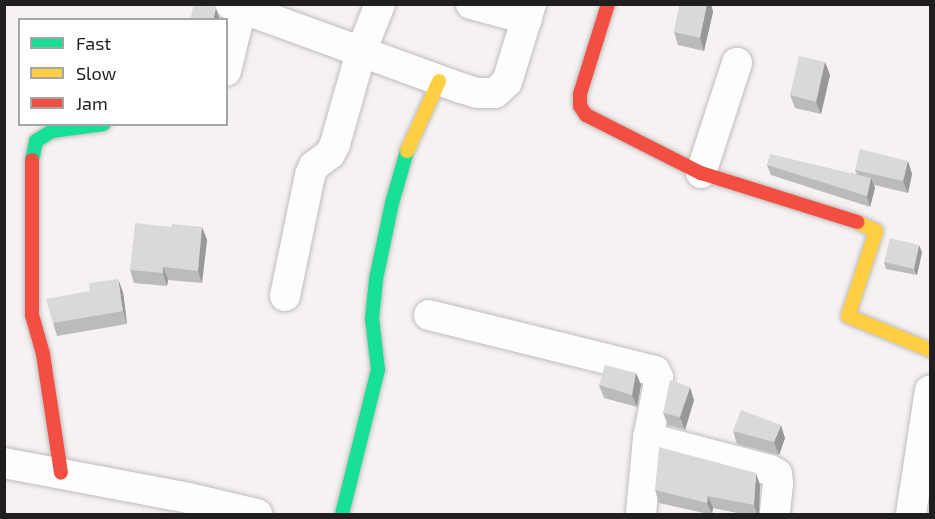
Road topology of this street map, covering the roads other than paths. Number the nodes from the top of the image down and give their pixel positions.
1 (380, 4) edge
2 (471, 4) edge
3 (608, 4) edge
4 (236, 7) edge
5 (529, 12) edge
6 (361, 52) junction
7 (228, 58) edge
8 (737, 63) dead end
9 (439, 81) junction
10 (89, 126) edge
11 (701, 173) junction
12 (285, 296) dead end
13 (429, 315) dead end
14 (930, 350) edge
15 (930, 390) edge
16 (648, 438) junction
17 (4, 463) edge
18 (61, 473) junction
19 (257, 514) edge
20 (342, 514) edge
21 (641, 514) edge
22 (775, 514) edge
23 (911, 514) edge

1 - 6 street
2 - 5 street
3 - 11 street
4 - 6 street
4 - 7 street
5 - 9 street
6 - 9 street
6 - 12 street
8 - 11 street
9 - 20 street
10 - 18 street
11 - 14 street
13 - 16 street
15 - 23 street
16 - 21 street
16 - 22 street
17 - 18 street
18 - 19 street

